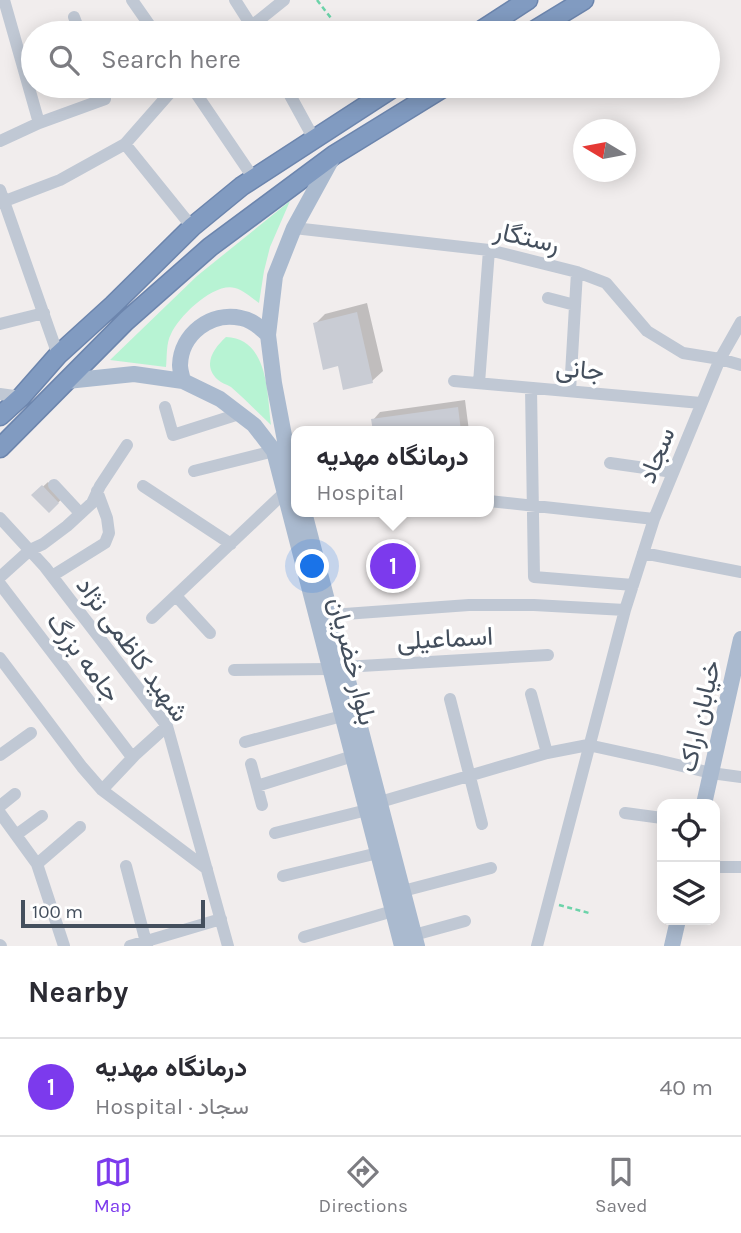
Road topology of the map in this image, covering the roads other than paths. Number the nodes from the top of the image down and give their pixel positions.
1 (4, 0) edge
2 (132, 0) edge
3 (235, 0) edge
4 (284, 0) edge
5 (528, 0) edge
6 (584, 0) edge
7 (74, 17) dead end
8 (76, 21) edge
9 (147, 21) edge
10 (245, 21) edge
11 (261, 21) edge
12 (496, 21) edge
13 (550, 21) edge
14 (21, 60) edge
15 (32, 98) edge
16 (106, 98) edge
17 (165, 98) edge
18 (199, 98) edge
19 (292, 98) edge
20 (377, 98) edge
21 (427, 98) edge
22 (39, 123) junction
23 (314, 139) junction
24 (0, 141) edge
25 (125, 144) junction
26 (334, 155) junction
27 (254, 179) junction
28 (1, 198) edge
29 (192, 227) junction
30 (294, 228) junction
31 (489, 250) junction
32 (577, 272) junction
33 (548, 299) dead end
34 (575, 305) junction
35 (44, 313) junction
36 (741, 322) edge
37 (0, 324) edge
38 (268, 335) junction
39 (58, 355) junction
40 (720, 359) junction
41 (741, 365) edge
42 (67, 380) junction
43 (183, 381) junction
44 (454, 381) dead end
45 (479, 383) junction
46 (531, 388) junction
47 (570, 391) junction
48 (0, 394) edge
49 (21, 397) junction
50 (701, 403) junction
51 (164, 407) dead end
52 (239, 414) junction
53 (2, 415) edge
54 (127, 445) dead end
55 (0, 448) edge
56 (274, 451) junction
57 (610, 463) dead end
58 (194, 471) dead end
59 (673, 472) junction
60 (54, 485) dead end
61 (143, 486) dead end
62 (291, 489) edge
63 (97, 491) junction
64 (494, 502) edge
65 (533, 506) junction
66 (80, 513) junction
67 (298, 517) edge
68 (305, 517) edge
69 (0, 518) edge
70 (654, 519) junction
71 (231, 544) junction
72 (30, 550) junction
73 (643, 553) junction
74 (741, 572) edge
75 (52, 576) junction
76 (0, 577) edge
77 (0, 584) edge
78 (633, 585) junction
79 (176, 596) junction
80 (625, 610) junction
81 (331, 615) junction
82 (152, 618) dead end
83 (209, 633) dead end
84 (741, 639) edge
85 (548, 655) dead end
86 (0, 658) edge
87 (337, 668) junction
88 (234, 670) dead end
89 (531, 694) dead end
90 (450, 699) dead end
91 (342, 716) junction
92 (167, 726) junction
93 (31, 733) dead end
94 (245, 742) dead end
95 (588, 746) junction
96 (547, 753) junction
97 (0, 755) edge
98 (352, 755) junction
99 (132, 757) junction
100 (251, 764) dead end
101 (711, 773) junction
102 (469, 776) junction
103 (741, 777) edge
104 (257, 786) junction
105 (102, 790) junction
106 (15, 794) dead end
107 (705, 799) edge
108 (262, 805) dead end
109 (373, 806) junction
110 (0, 807) edge
111 (0, 813) edge
112 (625, 813) dead end
113 (42, 816) dead end
114 (657, 817) edge
115 (481, 824) dead end
116 (80, 827) dead end
117 (275, 833) dead end
118 (16, 835) junction
119 (378, 853) junction
120 (37, 863) junction
121 (125, 866) dead end
122 (720, 867) edge
123 (741, 867) edge
124 (491, 868) dead end
125 (207, 869) junction
126 (283, 876) dead end
127 (403, 891) junction
128 (393, 911) junction
129 (221, 919) junction
130 (465, 921) dead end
131 (677, 925) edge
132 (304, 937) dead end
133 (411, 942) edge
134 (147, 944) edge
135 (64, 946) edge
136 (130, 946) edge
137 (228, 946) edge
138 (537, 946) edge
139 (672, 946) edge

1 - 14 street
2 - 9 street
3 - 10 street
4 - 11 street
5 - 12 highway
6 - 13 highway
7 - 8 street
15 - 22 street
16 - 22 street
17 - 25 street
18 - 27 street
19 - 23 street
20 - 23 highway
21 - 26 highway
22 - 24 street
23 - 27 highway
25 - 28 street
25 - 29 street
26 - 30 main road, بلوار خضریان
26 - 42 highway
27 - 29 highway
28 - 35 street
29 - 39 highway
30 - 31 street, رستگار
30 - 38 main road, بلوار خضریان
31 - 32 street, رستگار
31 - 45 street
32 - 34 street
32 - 40 street, رستگار
33 - 34 street
34 - 47 street
35 - 37 street
35 - 39 street
36 - 40 street, سجاد
38 - 43 main road
38 - 62 main road, بلوار خضریان
39 - 49 highway
40 - 41 street, رستگار
40 - 50 street, سجاد
42 - 43 main road, بلوار خضریان
42 - 55 highway
43 - 52 main road, بلوار خضریان
44 - 45 street, جانی
45 - 46 street, جانی
46 - 47 street, جانی
46 - 65 street
47 - 50 street, جانی
48 - 49 street
49 - 53 highway
50 - 59 street, سجاد
51 - 52 street
52 - 56 main road, بلوار خضریان
54 - 63 street
56 - 58 street
56 - 62 main road, بلوار خضریان
57 - 59 street
59 - 70 street, سجاد
60 - 66 street
61 - 71 street
62 - 71 street
63 - 66 street
63 - 75 street
64 - 65 street
65 - 70 street
65 - 78 street
66 - 72 street
67 - 87 main road, بلوار خضریان
68 - 81 main road, بلوار خضریان
69 - 72 street, شهید کاظمی نژاد
70 - 73 street, سجاد
71 - 79 street
72 - 75 street, شهید کاظمی نژاد
72 - 76 street
73 - 74 street
73 - 78 street, سجاد
75 - 92 street, شهید کاظمی نژاد
77 - 99 street, جامه بزرگ
78 - 80 street, سجاد
79 - 82 street
79 - 83 street
80 - 81 street
80 - 95 street, سجاد
81 - 87 main road, بلوار خضریان
84 - 101 main road, خیابان اراک
85 - 87 street, اسماعیلی
86 - 105 street
87 - 88 street, اسماعیلی
87 - 91 main road, بلوار خضریان
87 - 109 main road, بلوار خضریان
89 - 96 street
90 - 102 street
91 - 94 street
91 - 98 main road, بلوار خضریان
92 - 99 street
92 - 125 street, شهید کاظمی نژاد
93 - 97 street
95 - 96 street
95 - 101 street
95 - 138 street, سجاد
96 - 102 street
98 - 104 street
98 - 109 main road, بلوار خضریان
99 - 105 street
100 - 104 street
101 - 103 street
101 - 107 main road, خیابان اراک
102 - 109 street
102 - 115 street
104 - 108 street
105 - 125 street
106 - 110 street
109 - 117 street
109 - 119 main road, بلوار خضریان
109 - 127 main road, بلوار خضریان
111 - 118 street
112 - 114 street
113 - 118 street
116 - 120 street
118 - 120 street
119 - 126 street
119 - 128 main road, بلوار خضریان
120 - 135 street
121 - 134 street
122 - 123 street
124 - 127 street
125 - 129 street, شهید کاظمی نژاد
127 - 133 main road, بلوار خضریان
128 - 132 street
128 - 133 main road, بلوار خضریان
129 - 134 street
129 - 137 street, شهید کاظمی نژاد
130 - 133 street
131 - 139 main road
134 - 136 street

